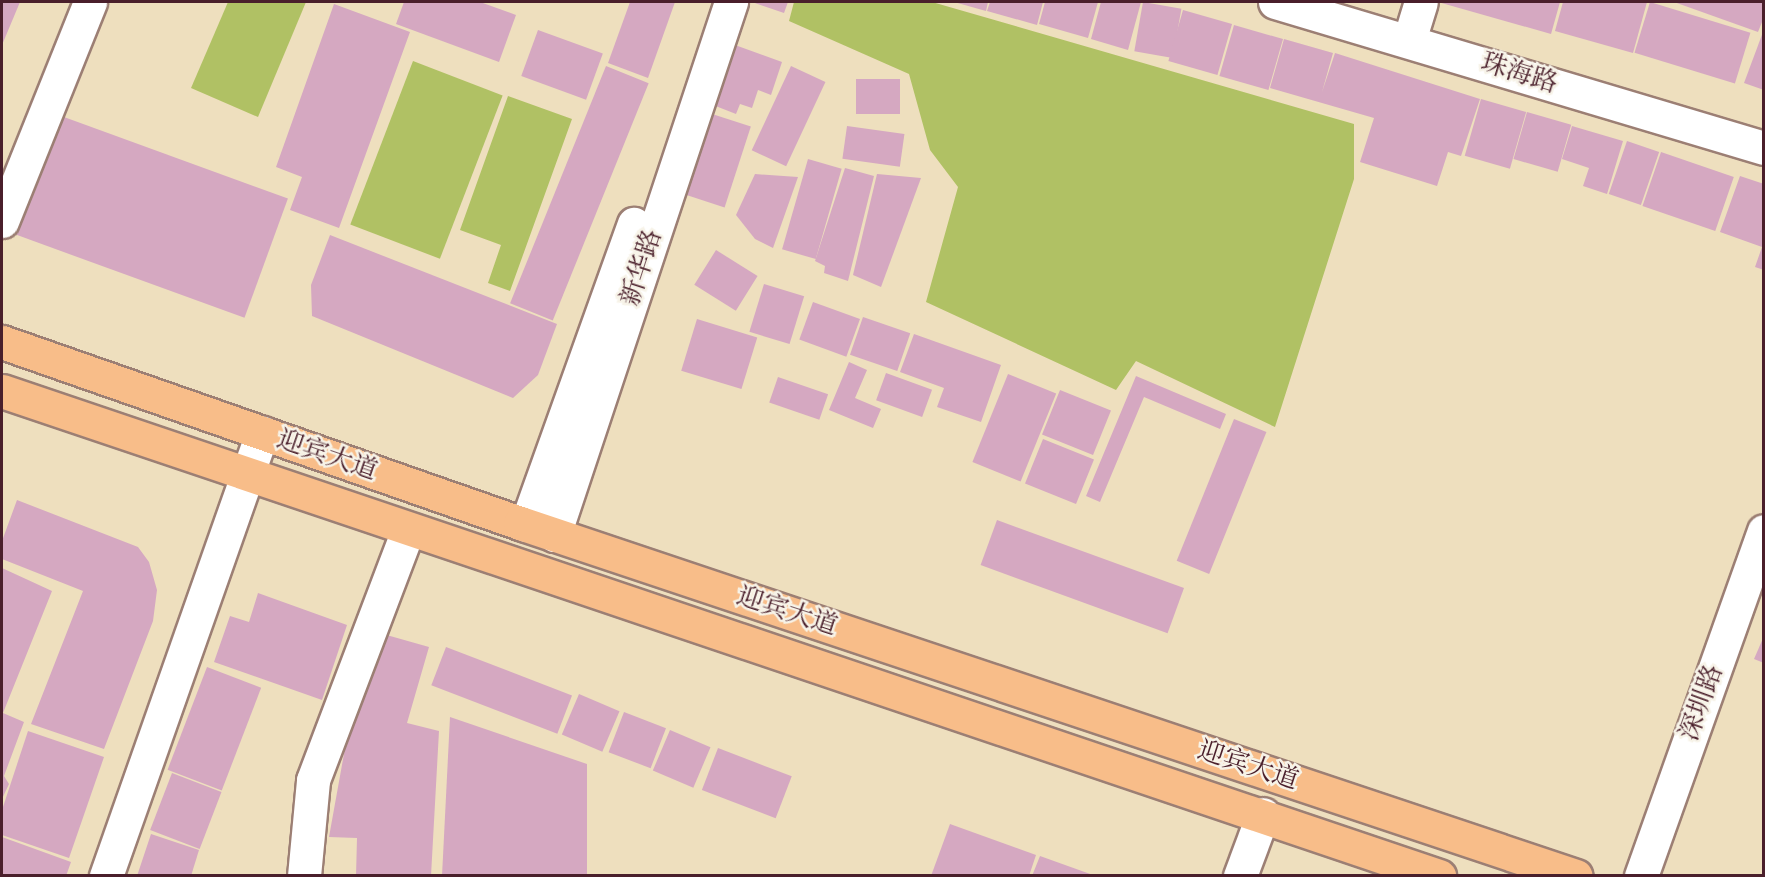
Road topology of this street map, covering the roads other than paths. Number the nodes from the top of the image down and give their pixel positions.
1 (90, 2) edge
2 (713, 2) edge
3 (731, 2) edge
4 (1275, 2) edge
5 (1311, 2) edge
6 (1417, 16) edge
7 (1764, 138) edge
8 (1764, 148) edge
9 (2, 221) edge
10 (2, 342) edge
11 (2, 392) edge
12 (262, 433) junction
13 (246, 475) junction
14 (408, 530) junction
15 (540, 530) junction
16 (1764, 531) edge
17 (1754, 589) edge
18 (1263, 814) junction
19 (106, 876) edge
20 (304, 876) edge
21 (1240, 876) edge
22 (1439, 876) edge
23 (1576, 876) edge
24 (1641, 876) edge

1 - 9 street
2 - 15 street, 新华路
3 - 15 street, 新华路
4 - 8 street, 珠海路
5 - 6 street, 珠海路
6 - 7 street, 珠海路
10 - 12 main road, 迎宾大道
11 - 13 main road, 迎宾大道
12 - 13 street
12 - 15 main road, 迎宾大道
13 - 14 main road, 迎宾大道
13 - 19 street
14 - 18 main road, 迎宾大道
14 - 20 street
15 - 23 main road, 迎宾大道
16 - 17 street, 深圳路
17 - 24 street, 深圳路
18 - 21 street
18 - 22 main road, 迎宾大道

